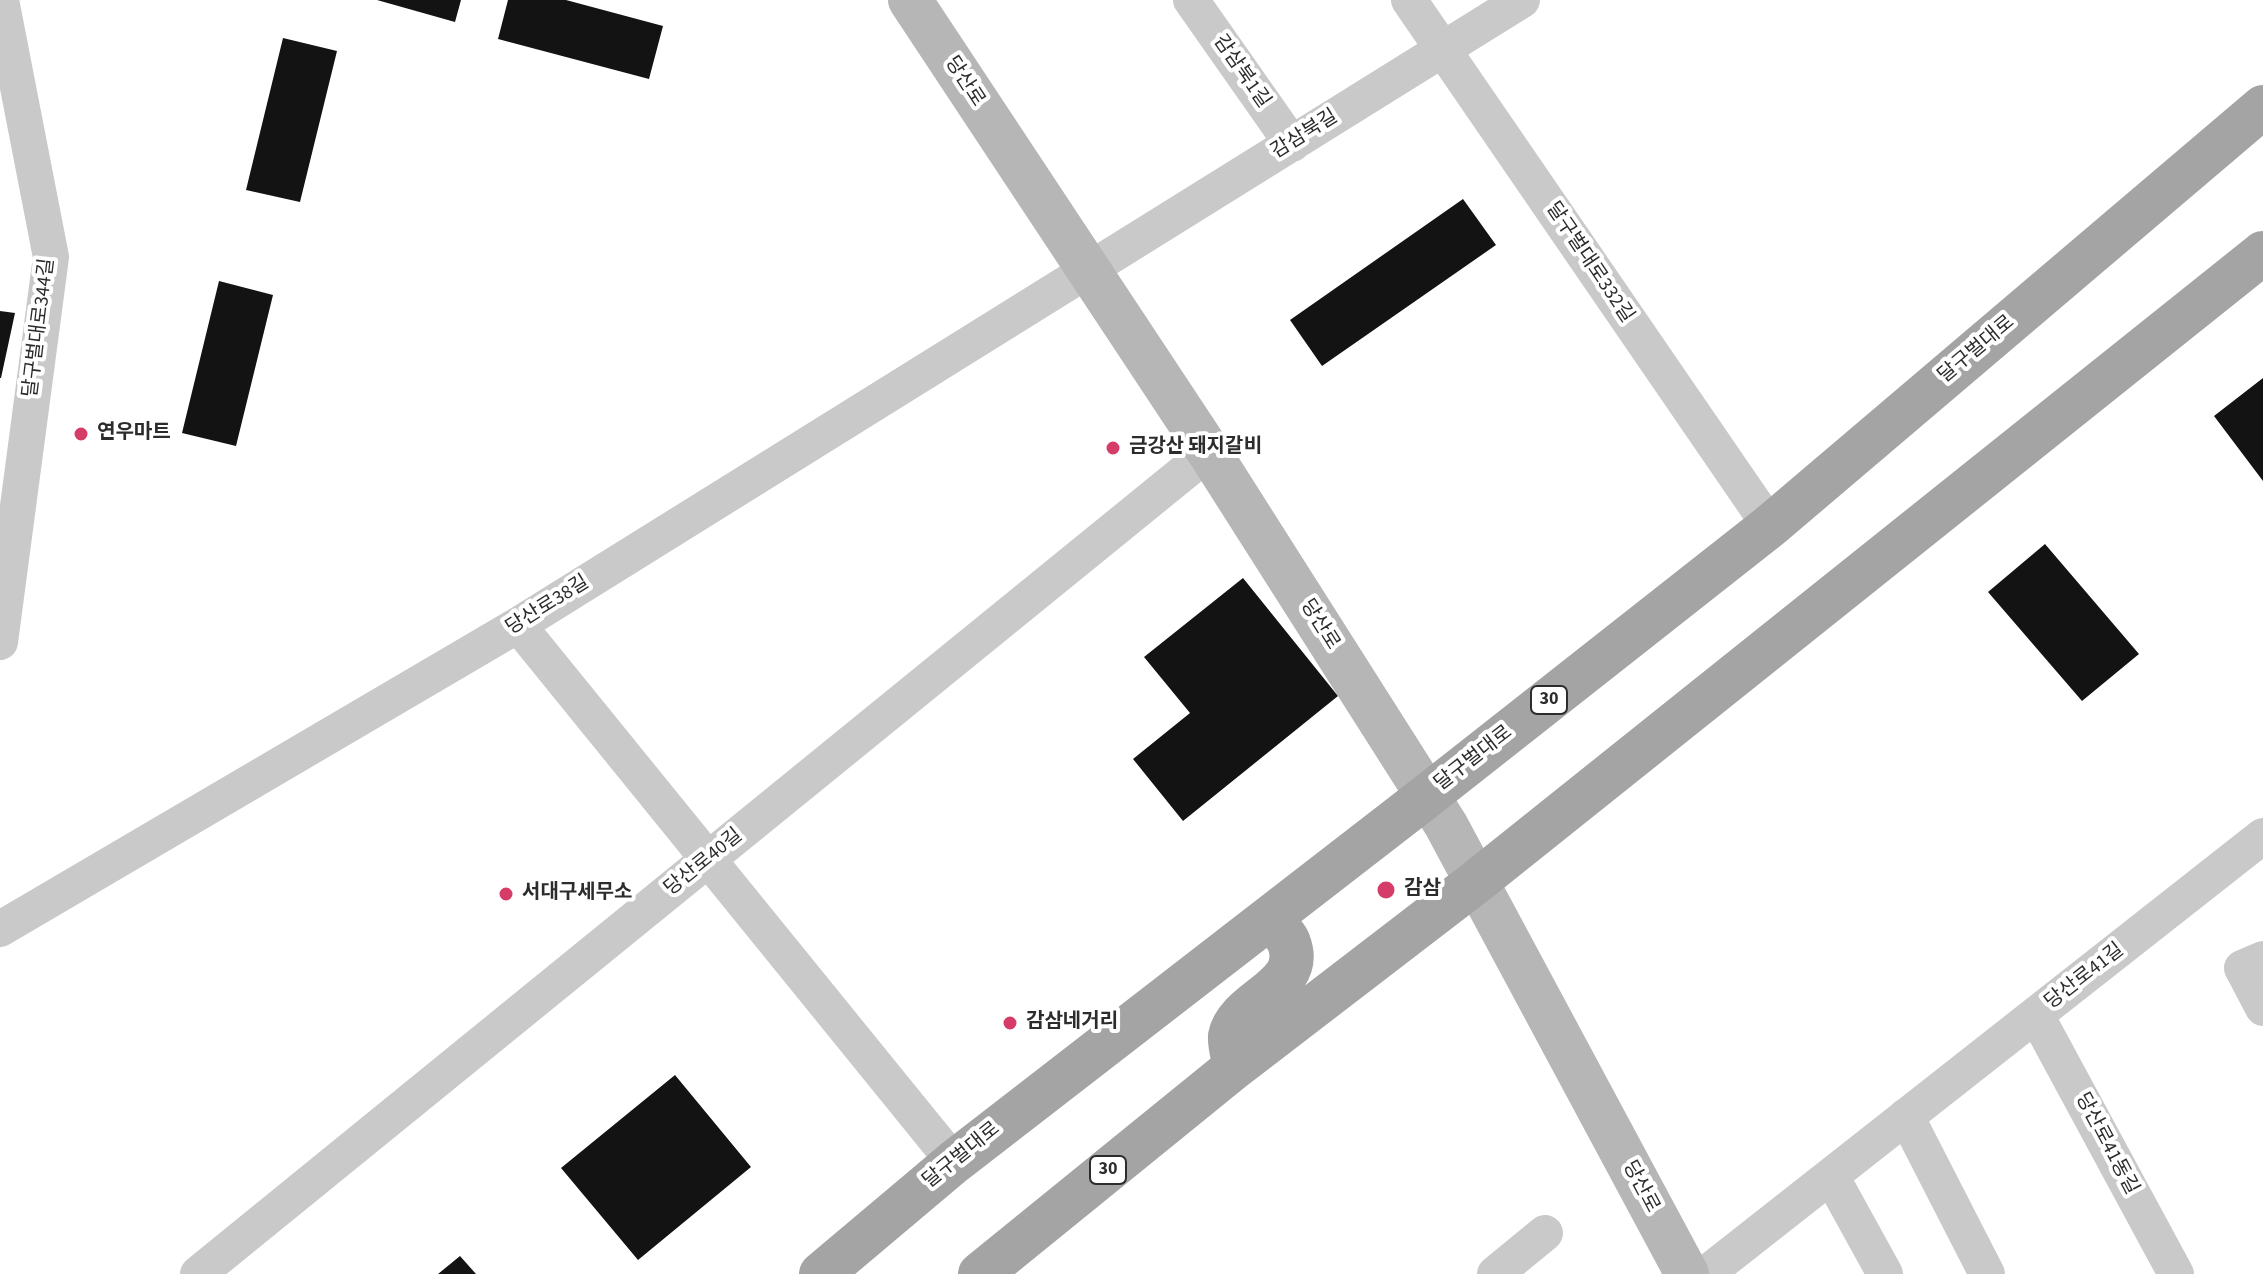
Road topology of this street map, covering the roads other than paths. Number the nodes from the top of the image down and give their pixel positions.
1 (1, 0) edge
2 (910, 0) edge
3 (1191, 0) edge
4 (1409, 0) edge
5 (1522, 0) edge
6 (1443, 50) junction
7 (2263, 107) edge
8 (1292, 144) junction
9 (2263, 253) edge
10 (1089, 270) junction
11 (1209, 452) junction
12 (8, 515) edge
13 (1770, 526) junction
14 (518, 625) junction
15 (0, 642) edge
16 (1427, 796) junction
17 (2255, 842) edge
18 (707, 860) junction
19 (1476, 882) junction
20 (1269, 919) junction
21 (0, 929) edge
22 (2263, 959) edge
23 (2263, 1008) edge
24 (2036, 1015) junction
25 (1235, 1067) junction
26 (1906, 1116) junction
27 (954, 1162) junction
28 (1831, 1176) junction
29 (1545, 1233) dead end
30 (198, 1274) edge
31 (821, 1274) edge
32 (980, 1274) edge
33 (1495, 1274) edge
34 (1687, 1274) edge
35 (1706, 1274) edge
36 (1885, 1274) edge
37 (1987, 1274) edge
38 (2176, 1274) edge

1 - 12 street, 달구벌대로344길
2 - 10 main road, 당산로
3 - 8 street, 감삼북1길
4 - 6 street, 달구벌대로332길
5 - 6 street, 감삼북길
6 - 8 street, 감삼북길
6 - 13 street, 달구벌대로332길
7 - 13 main road, 달구벌대로 / 30
8 - 10 street, 감삼북길
9 - 19 main road, 30
10 - 11 main road, 당산로
10 - 14 street, 당산로38길
11 - 16 main road, 당산로
11 - 18 street, 당산로40길
12 - 15 street, 달구벌대로344길
13 - 16 main road, 달구벌대로 / 30
14 - 18 street
14 - 21 street, 당산로38길
16 - 19 main road, 당산로
16 - 20 main road, 달구벌대로 / 30
17 - 24 street, 당산로41길
18 - 27 street
18 - 30 street, 당산로40길
19 - 25 main road, 30
19 - 34 main road, 당산로
20 - 25 main road
20 - 27 main road, 달구벌대로 / 30
22 - 23 street
24 - 26 street, 당산로41길
24 - 38 street, 당산로41동길
25 - 32 main road, 30
26 - 28 street, 당산로41길
26 - 37 street
27 - 31 main road, 달구벌대로 / 30
28 - 35 street, 당산로41길
28 - 36 street
29 - 33 street

